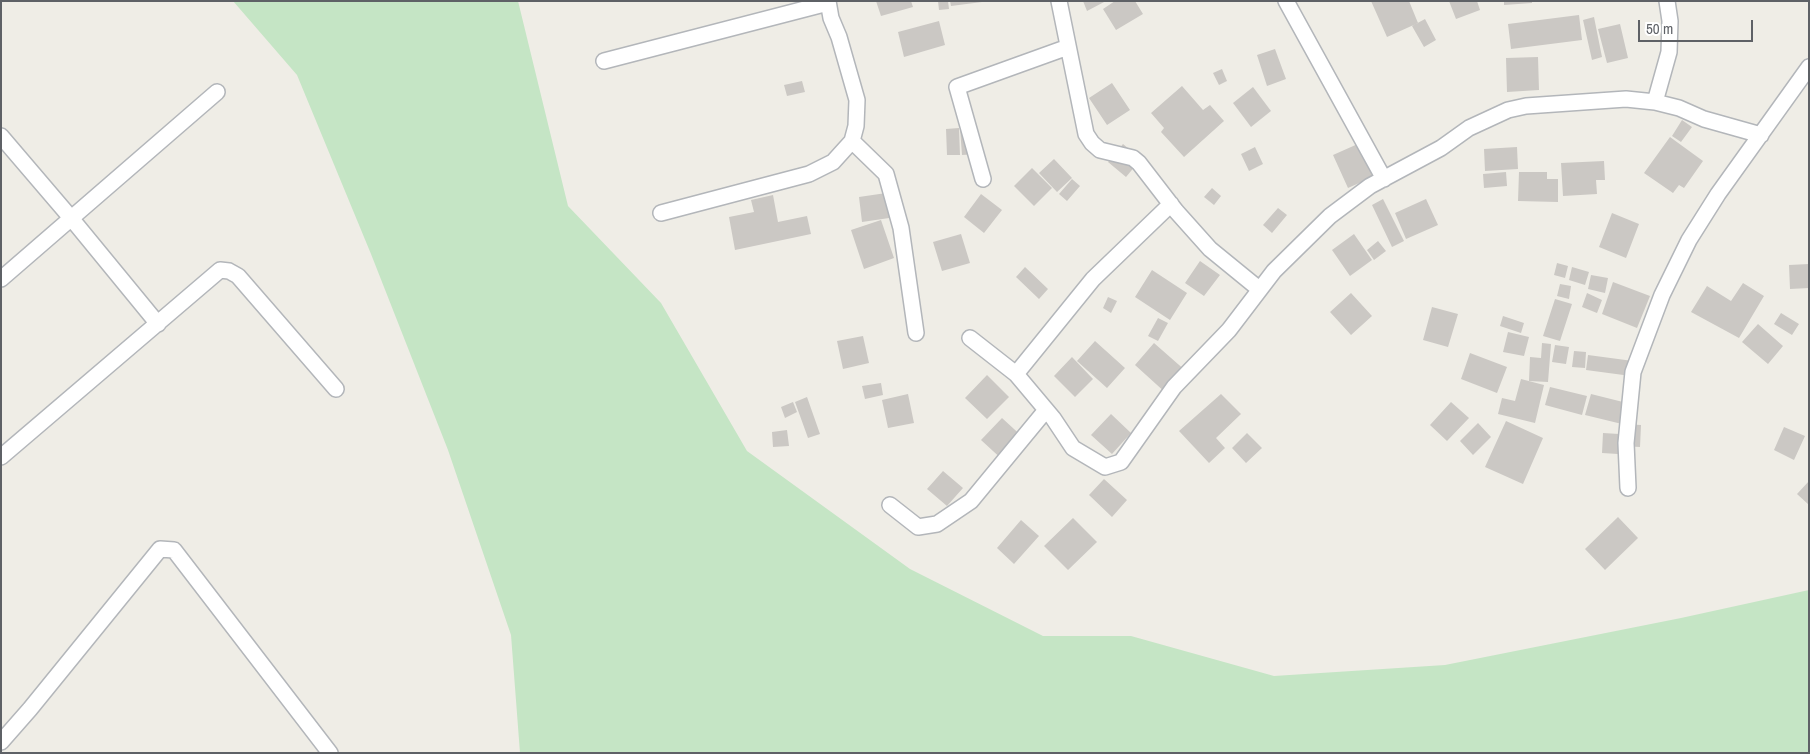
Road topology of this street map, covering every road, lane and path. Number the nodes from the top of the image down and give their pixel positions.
1 (1059, 1) edge
2 (1286, 1) edge
3 (1667, 1) edge
4 (828, 2) edge
5 (1068, 46) junction
6 (604, 61) dead end
7 (1809, 67) edge
8 (217, 92) dead end
9 (1655, 102) junction
10 (1761, 134) junction
11 (1, 136) edge
12 (852, 141) junction
13 (983, 179) dead end
14 (1384, 179) junction
15 (1171, 204) junction
16 (660, 213) dead end
17 (72, 218) junction
18 (1, 279) edge
19 (1259, 289) junction
20 (158, 324) junction
21 (916, 333) dead end
22 (970, 338) dead end
23 (1016, 374) junction
24 (336, 390) dead end
25 (1046, 410) junction
26 (1, 457) edge
27 (1628, 488) dead end
28 (890, 505) dead end
29 (1, 742) edge
30 (330, 753) edge

1 - 5 street
2 - 14 street
3 - 9 street
4 - 6 street
4 - 12 street
5 - 13 street
5 - 15 street
7 - 10 street
8 - 17 street
9 - 10 street
9 - 14 street
10 - 27 street
11 - 17 street
12 - 16 street
12 - 21 street
14 - 19 street
15 - 19 street
15 - 23 street
17 - 18 street
17 - 20 street
19 - 25 street
20 - 24 street
20 - 26 street
22 - 23 street
23 - 25 street
25 - 28 street
29 - 30 street

